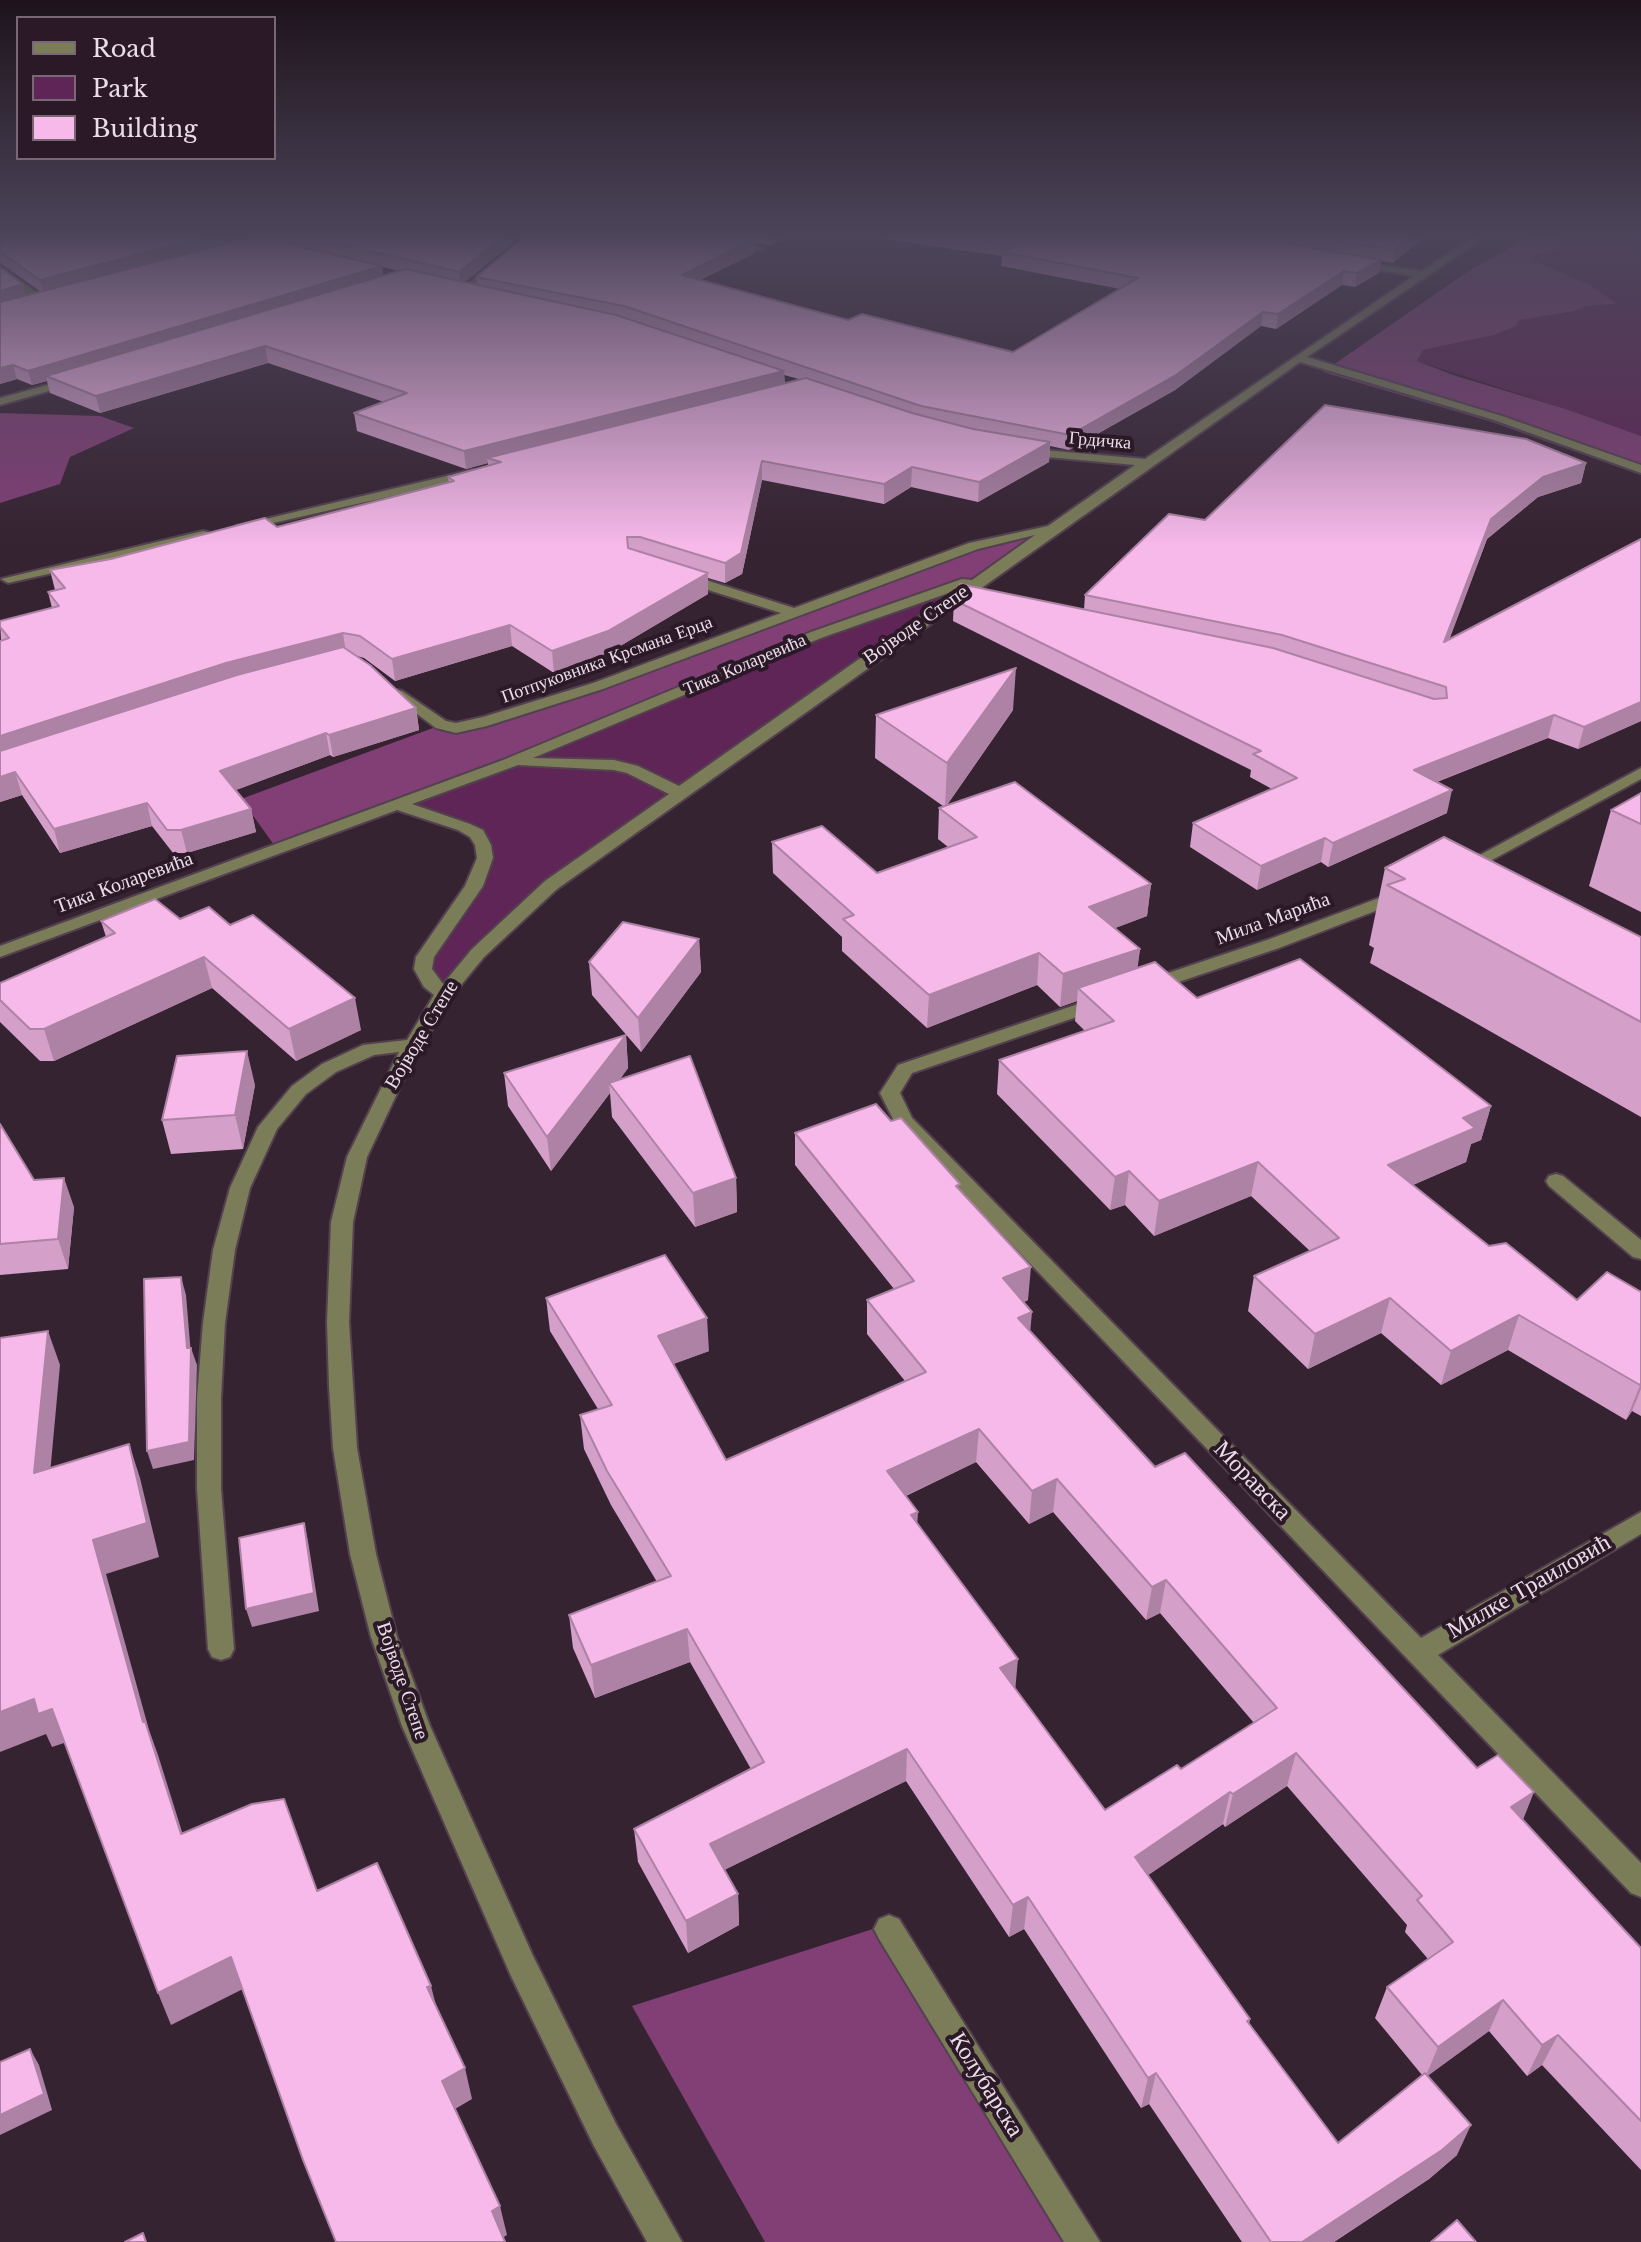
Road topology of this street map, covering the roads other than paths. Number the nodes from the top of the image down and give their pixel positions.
1 (1329, 338) edge
2 (1298, 358) junction
3 (89, 376) edge
4 (0, 402) edge
5 (1018, 450) edge
6 (1148, 463) junction
7 (1641, 469) edge
8 (481, 472) edge
9 (1055, 527) junction
10 (664, 572) edge
11 (984, 577) junction
12 (8, 579) dead end
13 (791, 612) junction
14 (379, 680) edge
15 (509, 763) junction
16 (1641, 773) edge
17 (678, 792) junction
18 (398, 805) junction
19 (1454, 880) edge
20 (1419, 888) edge
21 (0, 952) edge
22 (444, 994) junction
23 (412, 1045) junction
24 (905, 1069) joint
25 (1556, 1181) dead end
26 (1641, 1252) edge
27 (1641, 1522) edge
28 (221, 1649) dead end
29 (1418, 1653) junction
30 (1641, 1883) edge
31 (889, 1929) dead end
32 (665, 2242) edge
33 (1083, 2242) edge

1 - 2 street, Војводе Степе
2 - 6 street, Војводе Степе
2 - 7 street
3 - 4 street
5 - 6 street, Грдичка
6 - 9 street, Војводе Степе
8 - 12 street
9 - 11 street, Војводе Степе
9 - 13 street, Потпуковника Крсмана Ерца
10 - 13 street
11 - 15 street, Тика Коларевића
11 - 17 street, Војводе Степе
13 - 14 street, Потпуковника Крсмана Ерца
15 - 17 street, Тика Коларевића
15 - 18 street, Тика Коларевића
16 - 19 street
17 - 22 street, Војводе Степе
18 - 21 street, Тика Коларевића
18 - 22 street
20 - 24 street, Мила Марића
22 - 23 street, Војводе Степе
23 - 28 street
23 - 32 street, Војводе Степе
24 - 29 street, Моравска
25 - 26 street
27 - 29 street, Милке Траиловић
29 - 30 street, Моравска
31 - 33 street, Колубарска

